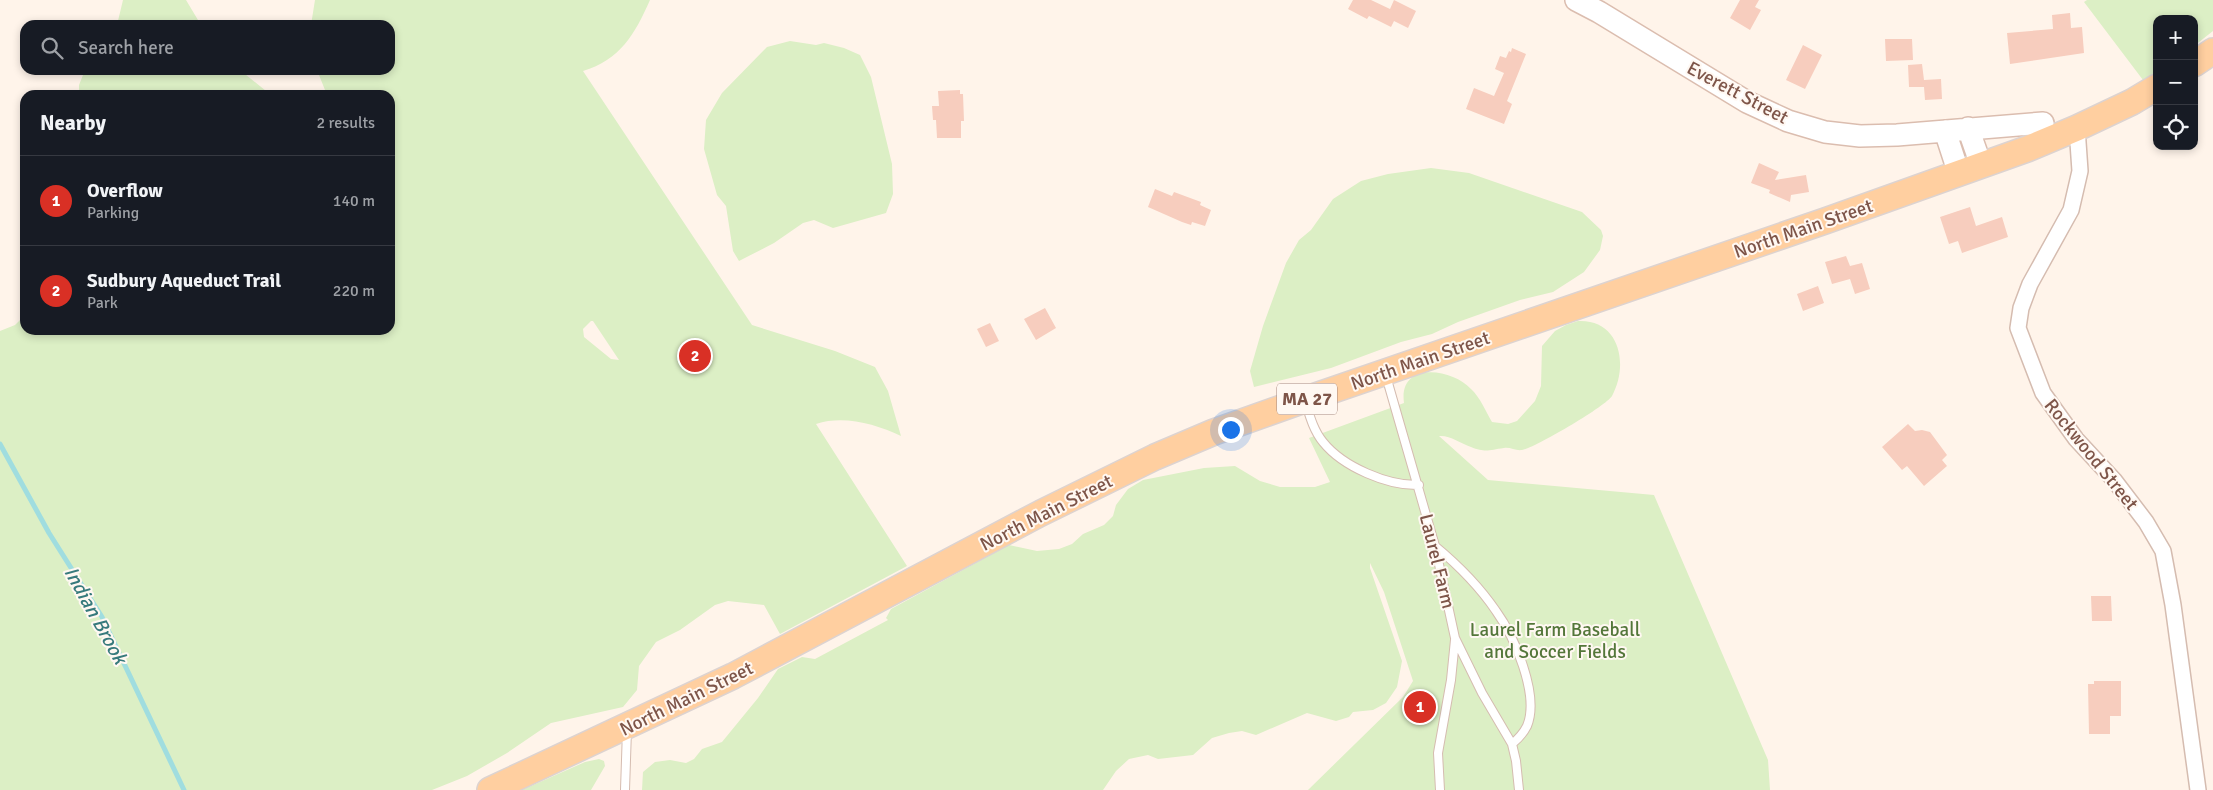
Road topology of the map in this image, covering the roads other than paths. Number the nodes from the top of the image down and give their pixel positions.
1 (1576, 0) edge
2 (2213, 51) edge
3 (2198, 61) edge
4 (2153, 90) edge
5 (2043, 123) dead end
6 (1968, 128) junction
7 (2078, 128) junction
8 (1945, 131) junction
9 (1970, 169) junction
10 (1385, 372) junction
11 (1304, 400) junction
12 (1419, 486) junction
13 (1435, 546) junction
14 (1455, 638) junction
15 (627, 727) junction
16 (1512, 744) junction
17 (490, 790) edge
18 (625, 790) edge
19 (1440, 790) edge
20 (1519, 790) edge
21 (2198, 790) edge

1 - 8 street, Everett Street
2 - 3 main road
4 - 7 main road, North Main Street / MA 27
5 - 6 street, Everett Street
6 - 8 street, Everett Street
6 - 9 street
7 - 9 main road, North Main Street / MA 27
7 - 21 street, Rockwood Street
8 - 9 street
9 - 10 main road, North Main Street / MA 27
10 - 11 main road, North Main Street / MA 27
10 - 12 lane, Laurel Farm
11 - 12 lane
11 - 15 main road, North Main Street / MA 27
12 - 13 lane, Laurel Farm
13 - 14 lane, Laurel Farm
13 - 16 lane
14 - 16 lane, Laurel Farm
14 - 19 lane, Laurel Farm
15 - 17 main road, North Main Street / MA 27
15 - 18 lane
16 - 20 lane, Laurel Farm

